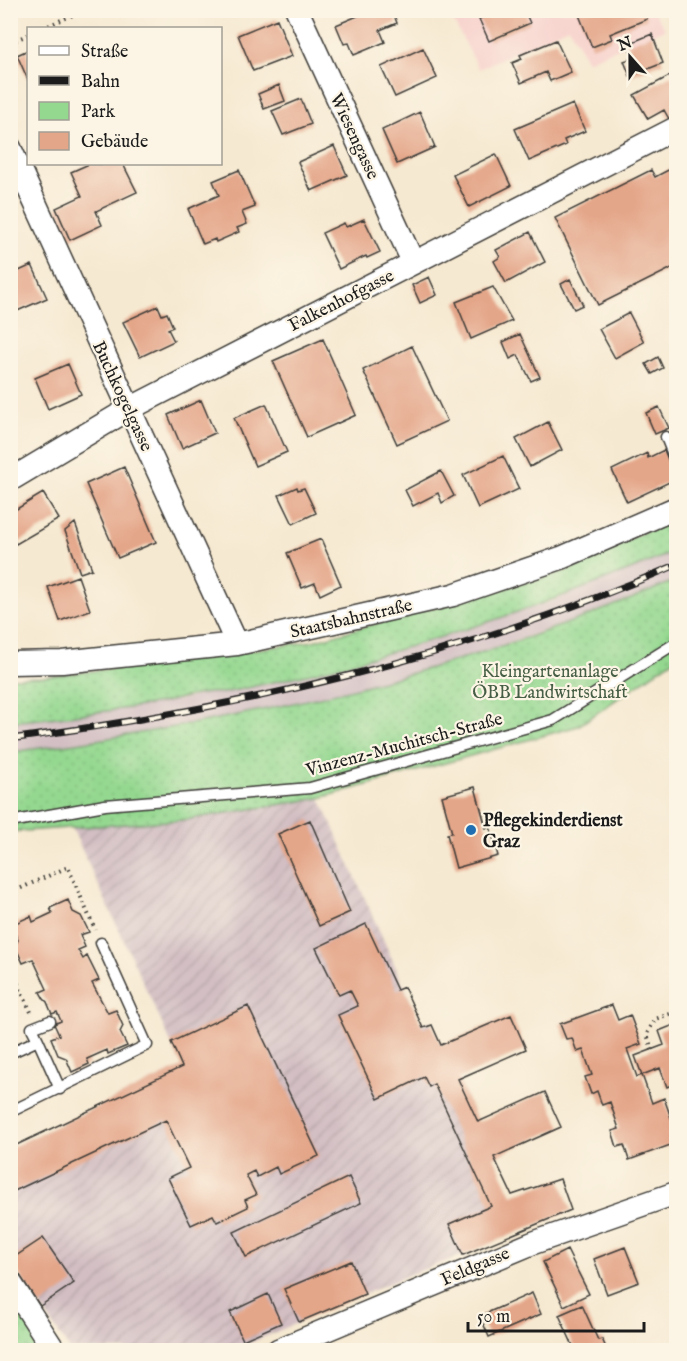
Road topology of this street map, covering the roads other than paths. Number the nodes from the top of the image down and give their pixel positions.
1 (297, 10) edge
2 (676, 128) edge
3 (10, 148) edge
4 (413, 262) junction
5 (129, 409) junction
6 (666, 437) dead end
7 (676, 462) edge
8 (10, 480) edge
9 (676, 508) edge
10 (676, 643) edge
11 (237, 644) junction
12 (10, 663) edge
13 (10, 822) edge
14 (100, 943) road end
15 (50, 1021) dead end
16 (38, 1040) junction
17 (10, 1053) edge
18 (60, 1089) junction
19 (10, 1112) edge
20 (676, 1192) edge
21 (10, 1282) edge
22 (54, 1350) edge
23 (278, 1350) edge

1 - 4 street, Wiesengasse
2 - 4 street, Falkenhofgasse
3 - 5 street, Buchkogelgasse
4 - 5 street, Falkenhofgasse
5 - 8 street, Falkenhofgasse
5 - 11 street, Buchkogelgasse
6 - 7 lane
9 - 11 street, Staatsbahnstraße
10 - 13 lane, Vinzenz-Muchitsch-Straße
11 - 12 street, Staatsbahnstraße
14 - 18 lane
15 - 16 lane
16 - 17 lane
16 - 18 lane
18 - 19 lane
20 - 23 street, Feldgasse
21 - 22 street

